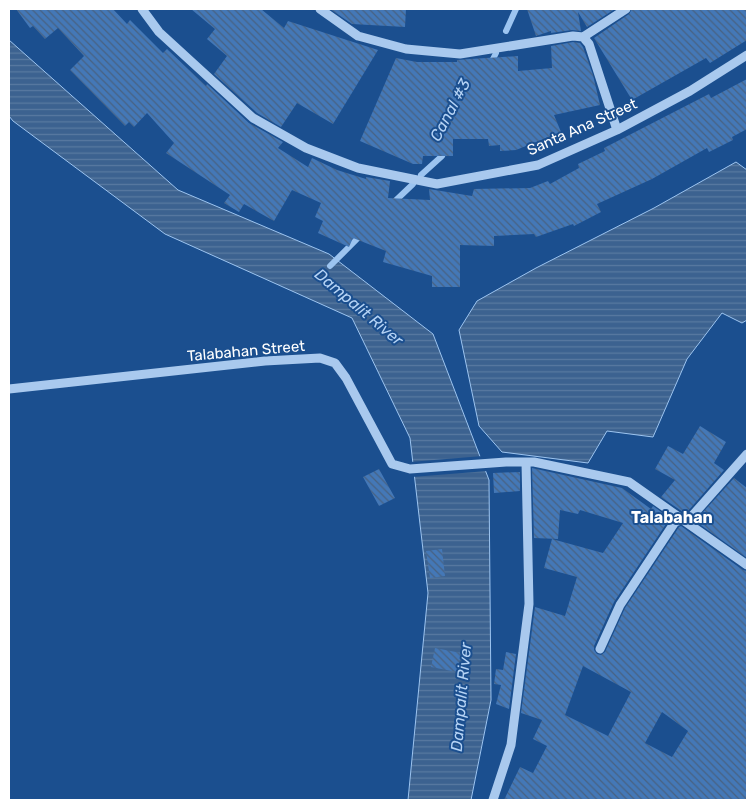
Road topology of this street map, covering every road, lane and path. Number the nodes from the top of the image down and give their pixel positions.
1 (142, 9) edge
2 (320, 9) edge
3 (626, 9) edge
4 (583, 37) junction
5 (747, 55) edge
6 (617, 130) junction
7 (9, 389) edge
8 (747, 454) edge
9 (526, 462) junction
10 (682, 519) junction
11 (747, 565) edge
12 (600, 649) dead end
13 (493, 800) edge

1 - 6 street, Santa Ana Street
2 - 4 street
3 - 4 street
4 - 6 street
5 - 6 street, Santa Ana Street
7 - 9 street, Talabahan Street
8 - 10 street
9 - 10 street, Talabahan Street
9 - 13 street
10 - 11 street, Talabahan Street
10 - 12 street

